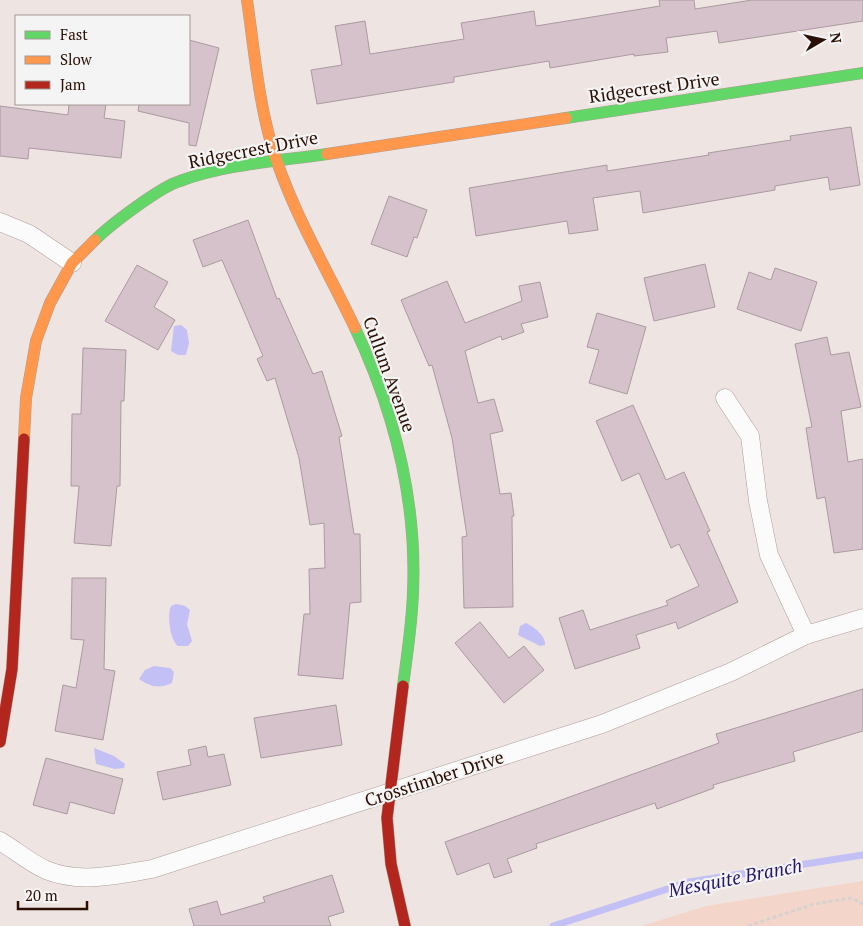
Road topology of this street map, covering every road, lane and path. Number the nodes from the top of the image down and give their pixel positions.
1 (247, 0) edge
2 (863, 73) edge
3 (276, 160) junction
4 (0, 222) edge
5 (72, 263) junction
6 (725, 398) dead end
7 (863, 618) edge
8 (806, 636) junction
9 (0, 742) edge
10 (389, 792) junction
11 (0, 842) edge
12 (863, 904) edge
13 (404, 925) edge
14 (748, 926) edge

1 - 3 street, Cullum Avenue
2 - 3 street, Ridgecrest Drive
3 - 5 street, Ridgecrest Drive
3 - 10 street, Cullum Avenue
4 - 5 street
5 - 9 street, Ridgecrest Drive
6 - 8 street
7 - 8 street, Crosstimber Drive
8 - 10 street, Crosstimber Drive
10 - 11 street, Crosstimber Drive
10 - 13 street, Cullum Avenue
12 - 14 path

